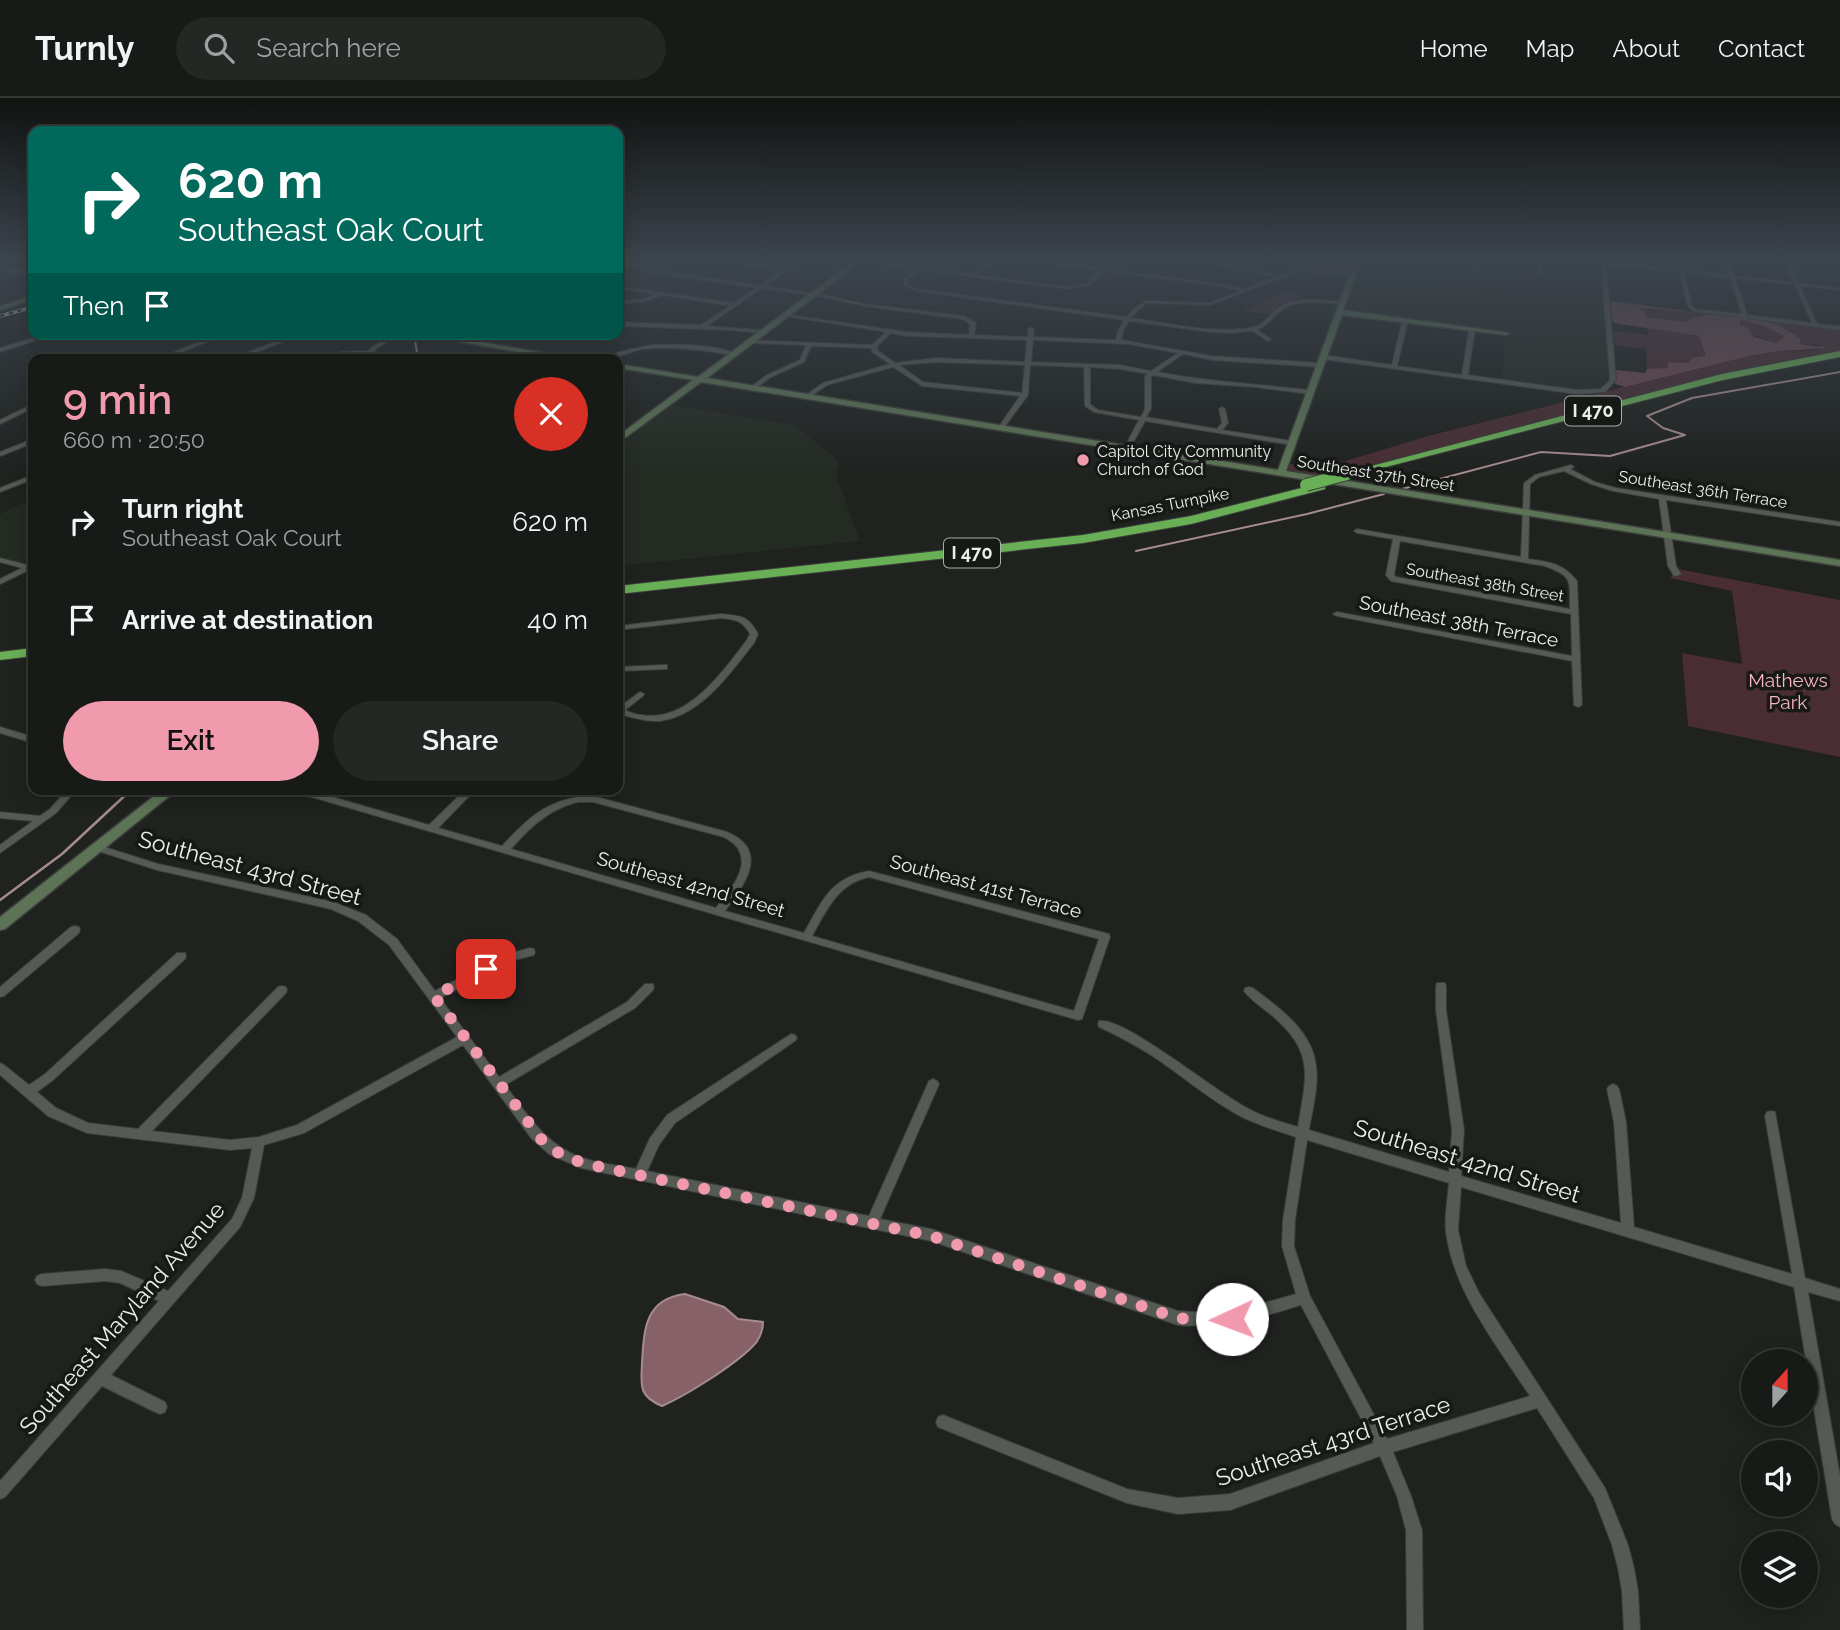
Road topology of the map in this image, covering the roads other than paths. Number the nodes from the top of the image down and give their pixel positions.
1 (755, 331) edge
2 (890, 331) edge
3 (897, 331) edge
4 (971, 331) edge
5 (1031, 331) edge
6 (1120, 331) edge
7 (1256, 331) edge
8 (1332, 331) edge
9 (1402, 331) edge
10 (1472, 331) edge
11 (1493, 331) edge
12 (1608, 331) edge
13 (761, 332) joint
14 (1506, 333) dead end
15 (971, 337) junction
16 (1031, 339) junction
17 (1268, 339) dead end
18 (34, 340) edge
19 (209, 340) edge
20 (284, 340) edge
21 (390, 340) edge
22 (453, 340) edge
23 (459, 341) joint
24 (748, 341) junction
25 (1118, 342) junction
26 (809, 345) junction
27 (874, 347) junction
28 (0, 351) edge
29 (1183, 352) junction
30 (732, 353) junction
31 (173, 354) edge
32 (247, 354) edge
33 (371, 354) edge
34 (543, 354) edge
35 (617, 354) edge
36 (1840, 356) edge
37 (1322, 361) junction
38 (1028, 363) junction
39 (893, 365) junction
40 (1087, 366) junction
41 (623, 367) edge
42 (1394, 367) junction
43 (1152, 372) junction
44 (1465, 376) junction
45 (698, 378) junction
46 (754, 387) junction
47 (1310, 392) junction
48 (808, 396) junction
49 (1025, 396) junction
50 (28, 408) edge
51 (1222, 409) dead end
52 (1145, 419) junction
53 (0, 422) edge
54 (1000, 428) junction
55 (1218, 431) junction
56 (623, 434) edge
57 (28, 442) edge
58 (1292, 443) junction
59 (1127, 448) junction
60 (0, 454) edge
61 (1281, 473) junction
62 (28, 479) edge
63 (0, 491) edge
64 (1662, 497) junction
65 (1525, 512) junction
66 (1840, 524) edge
67 (1357, 531) dead end
68 (1667, 535) junction
69 (1397, 538) junction
70 (0, 560) edge
71 (1524, 560) junction
72 (1840, 563) edge
73 (28, 566) edge
74 (28, 569) edge
75 (1677, 574) dead end
76 (0, 582) edge
77 (623, 583) edge
78 (623, 589) edge
79 (1574, 612) junction
80 (1337, 614) dead end
81 (623, 628) edge
82 (28, 646) edge
83 (0, 649) edge
84 (28, 653) edge
85 (0, 656) edge
86 (1576, 659) junction
87 (664, 667) dead end
88 (623, 669) edge
89 (640, 694) dead end
90 (1578, 705) dead end
91 (623, 707) edge
92 (623, 712) edge
93 (0, 730) edge
94 (28, 738) edge
95 (68, 795) edge
96 (165, 795) edge
97 (315, 795) edge
98 (466, 795) edge
99 (0, 815) edge
100 (43, 818) junction
101 (432, 829) junction
102 (98, 848) junction
103 (0, 850) edge
104 (504, 850) junction
105 (718, 912) junction
106 (0, 925) edge
107 (75, 930) dead end
108 (806, 937) junction
109 (530, 952) dead end
110 (181, 956) dead end
111 (1441, 986) dead end
112 (649, 987) dead end
113 (282, 990) dead end
114 (1250, 991) dead end
115 (0, 993) edge
116 (434, 996) junction
117 (1078, 1016) joint
118 (1103, 1024) dead end
119 (465, 1038) junction
120 (792, 1038) dead end
121 (0, 1069) edge
122 (499, 1083) junction
123 (933, 1084) dead end
124 (1612, 1089) dead end
125 (28, 1092) junction
126 (1771, 1116) dead end
127 (1302, 1134) junction
128 (140, 1135) junction
129 (258, 1142) junction
130 (639, 1175) junction
131 (1455, 1180) junction
132 (872, 1223) junction
133 (1628, 1231) junction
134 (42, 1280) dead end
135 (1800, 1283) junction
136 (1840, 1295) edge
137 (1304, 1298) junction
138 (170, 1299) junction
139 (100, 1377) junction
140 (1540, 1400) junction
141 (160, 1407) dead end
142 (943, 1422) dead end
143 (1384, 1447) junction
144 (0, 1492) edge
145 (1840, 1518) edge
146 (1415, 1630) edge
147 (1632, 1630) edge

1 - 13 street
2 - 27 street
3 - 15 street
4 - 15 street
5 - 16 street
6 - 25 street
7 - 17 street
8 - 37 main road
9 - 42 street
10 - 44 street
11 - 14 main road
12 - 44 street
13 - 24 main road
15 - 16 street
16 - 25 street
16 - 38 street
18 - 28 street
19 - 31 street
20 - 32 street
21 - 33 street
22 - 23 main road
23 - 34 main road
24 - 26 street
24 - 30 main road
25 - 29 street
26 - 27 street
26 - 46 street
27 - 39 street
29 - 37 street
29 - 43 street
30 - 35 street
30 - 45 main road
36 - 77 highway, Kansas Turnpike / I 470, bridge
36 - 78 highway, Kansas Turnpike / I 470
37 - 42 street
37 - 47 main road
38 - 39 street
38 - 40 street
38 - 49 street
39 - 48 street
39 - 49 street
40 - 43 street
40 - 52 street
41 - 45 main road, Southeast 37th Street
42 - 44 street
43 - 47 street
43 - 52 street
45 - 46 main road, Southeast 37th Street
45 - 56 main road
46 - 48 main road, Southeast 37th Street
47 - 58 main road
48 - 54 main road, Southeast 37th Street
49 - 54 street
50 - 53 street
51 - 55 street
52 - 55 street
52 - 59 street
54 - 59 main road, Southeast 37th Street
55 - 58 street
57 - 60 street
58 - 61 main road
59 - 61 main road, Southeast 37th Street
61 - 65 main road, Southeast 37th Street
62 - 63 street
64 - 65 street, Southeast 36th Terrace
64 - 66 street, Southeast 36th Terrace
64 - 68 street
65 - 68 main road, Southeast 37th Street
65 - 71 street
67 - 69 street
68 - 72 main road, Southeast 37th Street
68 - 75 street
69 - 71 street
69 - 79 street, Southeast 38th Street
70 - 73 street
71 - 79 street
74 - 76 street
79 - 86 street
80 - 86 street, Southeast 38th Terrace
81 - 92 street
82 - 83 highway
84 - 85 highway
86 - 90 street
87 - 88 street
89 - 91 street
93 - 94 street
95 - 100 street
96 - 102 main road
97 - 101 street, Southeast 42nd Street
98 - 101 street
99 - 100 street
100 - 103 street
101 - 104 street, Southeast 42nd Street
102 - 106 main road
102 - 116 street, Southeast 43rd Street
104 - 105 street, Southeast 42nd Street
104 - 105 street
105 - 108 street, Southeast 42nd Street
107 - 115 street
108 - 117 street, Southeast 42nd Street
108 - 117 street, Southeast 41st Terrace
109 - 116 street
110 - 125 street
111 - 131 street
112 - 122 street
113 - 128 street
114 - 127 street
116 - 119 street, Southeast 43rd Street
118 - 127 street, Southeast 42nd Street
119 - 122 street, Southeast 43rd Street
119 - 129 street
120 - 130 street
121 - 125 street
122 - 130 street, Southeast 43rd Street
123 - 132 street
124 - 133 street
125 - 128 street
126 - 135 street
127 - 131 street, Southeast 42nd Street
127 - 137 street
128 - 129 street
129 - 138 street, Southeast Maryland Avenue
130 - 132 street, Southeast 43rd Street
131 - 133 street, Southeast 42nd Street
131 - 140 street
132 - 137 street, Southeast 43rd Street
133 - 135 street, Southeast 42nd Street
134 - 138 street
135 - 136 street, Southeast 42nd Street
135 - 145 street
137 - 143 street
138 - 139 street, Southeast Maryland Avenue
139 - 141 street
139 - 144 street, Southeast Maryland Avenue
140 - 143 street, Southeast 43rd Terrace
140 - 147 street
142 - 143 street, Southeast 43rd Terrace
143 - 146 street

